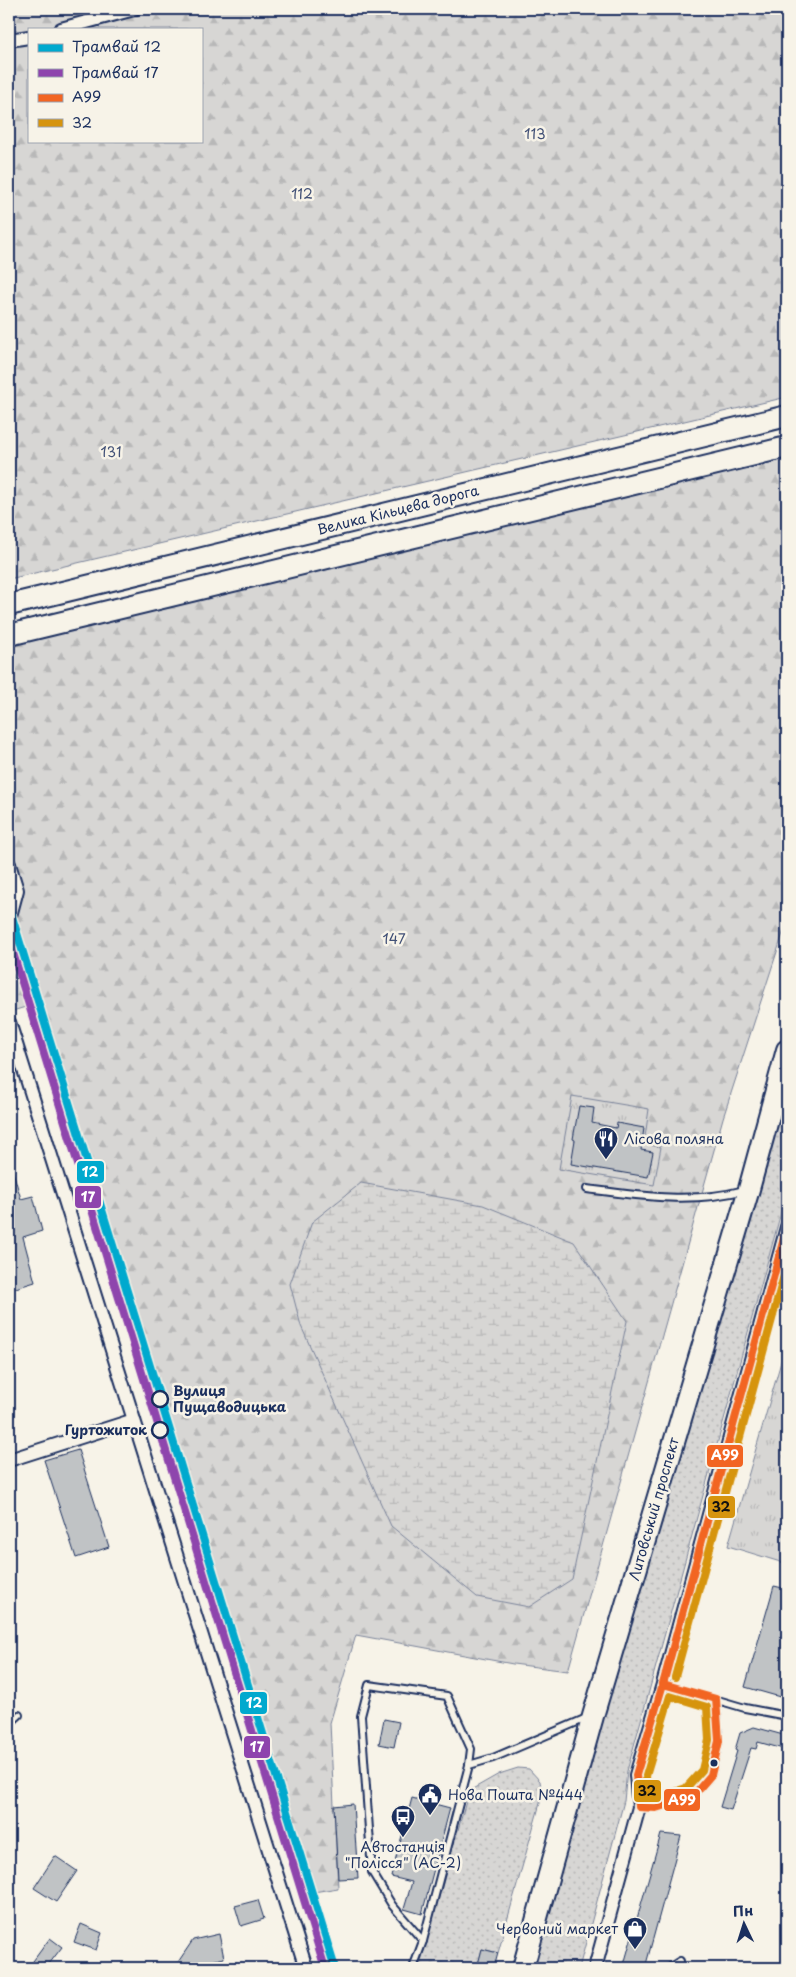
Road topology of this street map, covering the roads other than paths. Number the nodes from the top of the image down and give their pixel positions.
1 (134, 9) edge
2 (65, 28) edge
3 (28, 37) edge
4 (9, 40) edge
5 (787, 416) edge
6 (787, 447) edge
7 (9, 605) edge
8 (9, 635) edge
9 (9, 864) edge
10 (9, 920) edge
11 (9, 1022) edge
12 (787, 1050) edge
13 (587, 1188) dead end
14 (748, 1190) junction
15 (787, 1227) edge
16 (134, 1420) junction
17 (9, 1460) edge
18 (663, 1684) junction
19 (716, 1699) junction
20 (19, 1715) dead end
21 (593, 1716) junction
22 (787, 1716) edge
23 (9, 1724) edge
24 (469, 1765) junction
25 (639, 1807) junction
26 (423, 1941) junction
27 (680, 1960) dead end
28 (306, 1968) edge
29 (413, 1968) edge
30 (524, 1968) edge
31 (595, 1968) edge
32 (669, 1968) edge

1 - 2 street
3 - 4 street
5 - 7 main road, Велика Кільцева дорога
6 - 8 main road
9 - 10 street
11 - 16 street
12 - 14 main road, Литовський проспект
13 - 14 lane
14 - 21 main road, Литовський проспект
15 - 18 street
16 - 17 street
16 - 28 street
18 - 19 lane
18 - 25 street
19 - 22 lane
19 - 25 lane
20 - 23 lane
21 - 24 lane
21 - 30 main road, Литовський проспект
24 - 26 lane
24 - 26 lane
25 - 31 street
26 - 29 lane
27 - 32 lane

